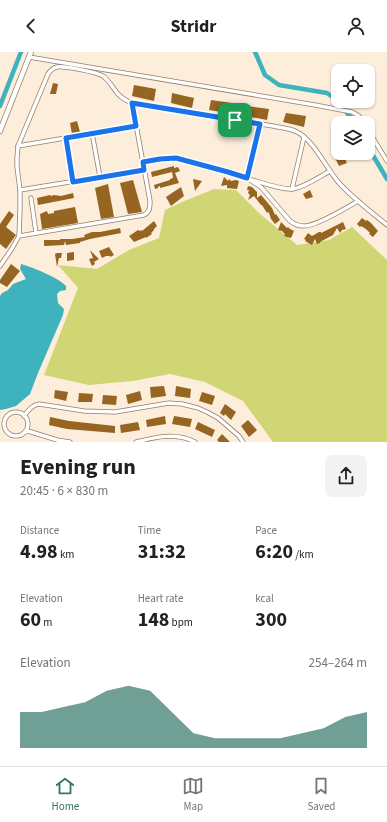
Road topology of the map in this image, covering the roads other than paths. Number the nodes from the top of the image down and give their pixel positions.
1 (30, 54) edge
2 (132, 103) junction
3 (359, 116) edge
4 (260, 124) junction
5 (136, 126) junction
6 (0, 131) edge
7 (92, 133) junction
8 (304, 137) junction
9 (66, 138) junction
10 (375, 141) edge
11 (18, 146) junction
12 (387, 161) edge
13 (143, 162) junction
14 (144, 170) junction
15 (330, 171) junction
16 (100, 177) junction
17 (249, 179) junction
18 (73, 182) junction
19 (292, 189) junction
20 (20, 190) junction
21 (31, 198) dead end
22 (358, 201) junction
23 (387, 225) edge
24 (36, 233) junction
25 (19, 236) junction
26 (0, 266) edge
27 (24, 416) junction
28 (2, 423) edge
29 (6, 431) junction
30 (0, 432) edge
31 (25, 432) junction
32 (70, 442) edge
33 (136, 442) edge
34 (196, 442) edge
35 (243, 442) edge

1 - 3 street
1 - 6 street
2 - 4 street
2 - 5 street
2 - 11 street
4 - 8 street
4 - 17 street
5 - 7 street
5 - 13 street
7 - 9 street
7 - 16 street
8 - 15 street
8 - 19 street
9 - 11 street
9 - 18 street
10 - 12 street
11 - 20 street
13 - 14 street
13 - 17 street
14 - 16 street
14 - 24 street
15 - 19 street
15 - 22 street
16 - 18 street
17 - 19 street
17 - 22 street
18 - 20 street
20 - 25 street
21 - 24 street
22 - 23 street
24 - 25 street
25 - 26 street
27 - 28 street
27 - 31 street
27 - 35 street
28 - 29 street
29 - 30 street
29 - 31 street
31 - 32 street
33 - 34 street

